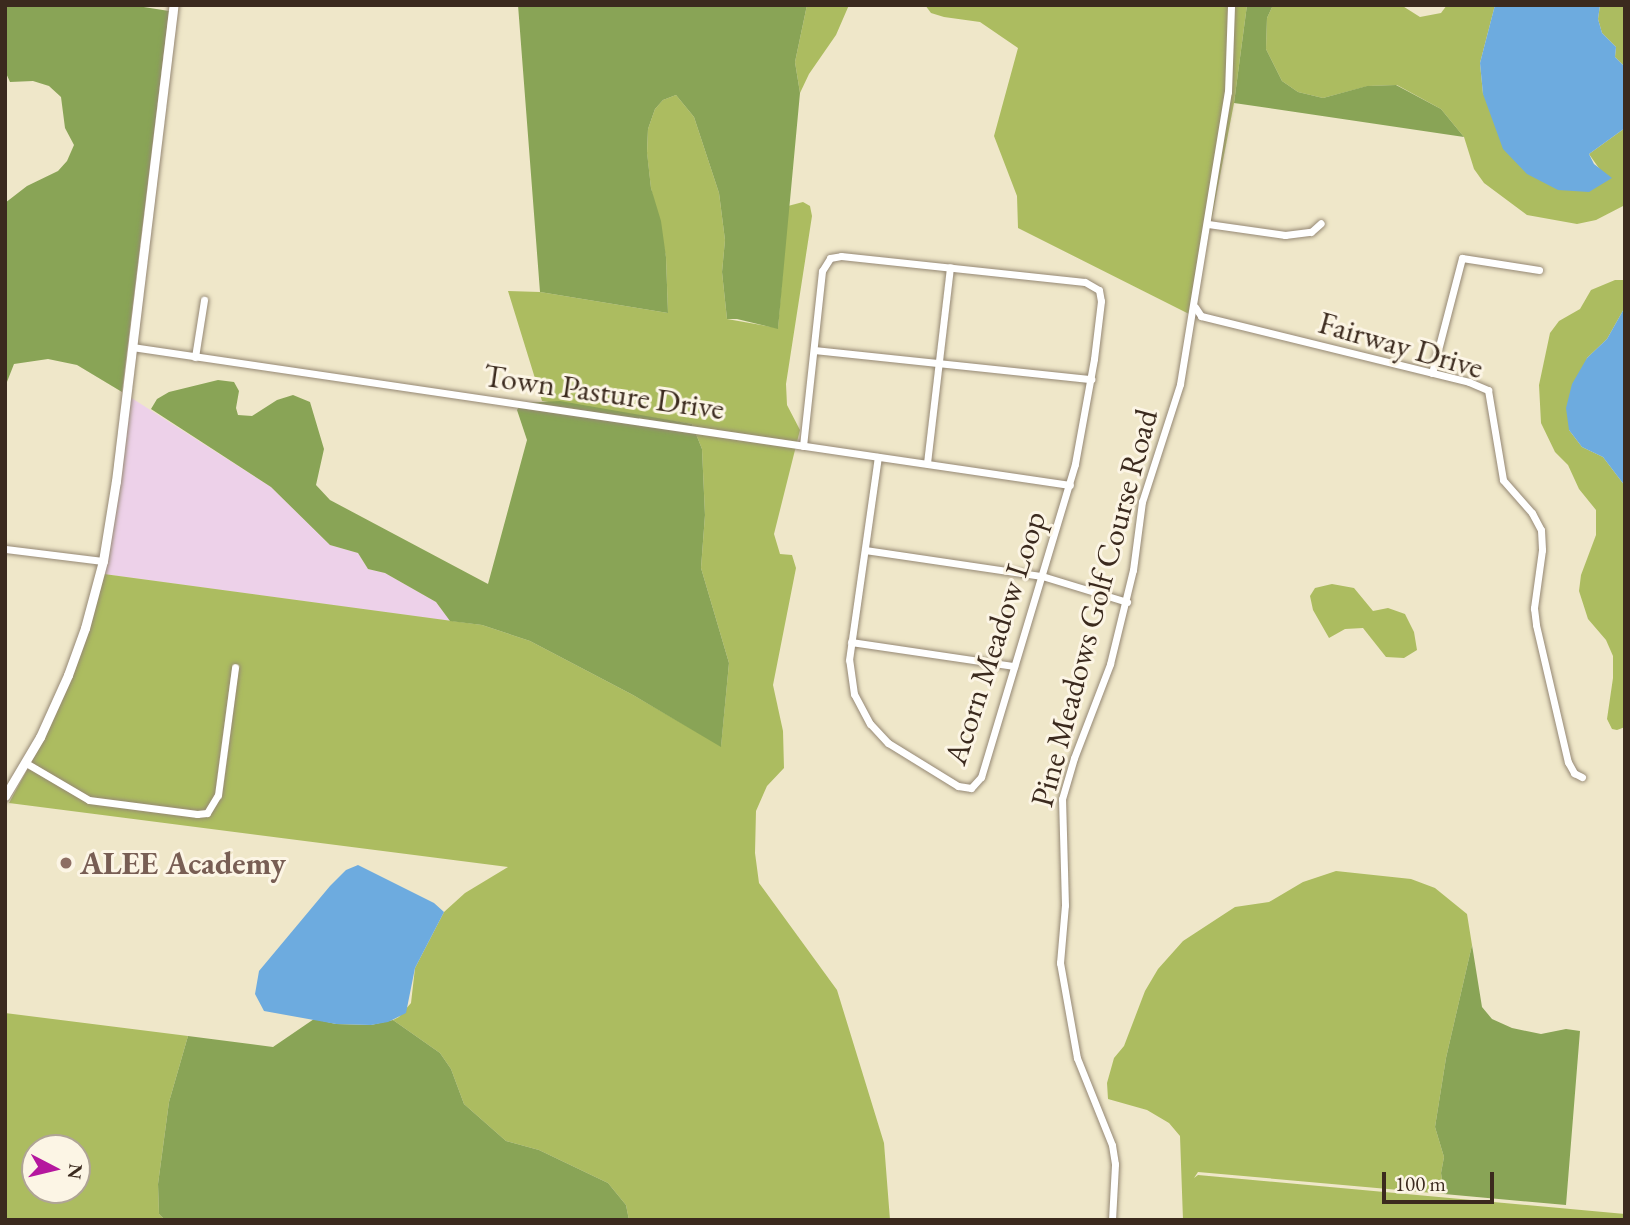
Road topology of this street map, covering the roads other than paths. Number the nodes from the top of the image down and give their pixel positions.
1 (174, 5) edge
2 (1231, 5) edge
3 (1208, 223) junction
4 (1321, 223) dead end
5 (950, 267) junction
6 (1539, 270) dead end
7 (204, 300) dead end
8 (1195, 307) junction
9 (132, 347) junction
10 (814, 350) junction
11 (195, 356) junction
12 (940, 363) junction
13 (1432, 373) junction
14 (1091, 379) junction
15 (803, 446) junction
16 (878, 457) junction
17 (927, 463) junction
18 (1070, 485) junction
19 (5, 549) edge
20 (865, 551) junction
21 (103, 561) junction
22 (1042, 576) junction
23 (1127, 602) junction
24 (852, 642) junction
25 (1014, 666) junction
26 (235, 667) dead end
27 (26, 763) junction
28 (1581, 776) dead end
29 (5, 796) edge
30 (1112, 1220) edge

1 - 9 main road
2 - 3 street, Pine Meadows Golf Course Road
3 - 4 street
3 - 8 street, Pine Meadows Golf Course Road
5 - 10 street
5 - 12 street
5 - 14 street, Acorn Meadow Loop
6 - 13 street
7 - 11 street
8 - 13 street, Fairway Drive
8 - 23 street, Pine Meadows Golf Course Road
9 - 11 street, Town Pasture Drive
9 - 21 main road
10 - 12 street
10 - 15 street
11 - 15 street, Town Pasture Drive
12 - 14 street
12 - 17 street
13 - 28 street, Fairway Drive
14 - 18 street, Acorn Meadow Loop
15 - 16 street, Town Pasture Drive
16 - 17 street, Town Pasture Drive
16 - 20 street, Acorn Meadow Loop
17 - 18 street, Town Pasture Drive
18 - 22 street, Acorn Meadow Loop
19 - 21 street
20 - 22 street
20 - 24 street, Acorn Meadow Loop
21 - 27 main road
22 - 23 street
22 - 25 street, Acorn Meadow Loop
23 - 30 street, Pine Meadows Golf Course Road
24 - 25 street
24 - 25 street, Acorn Meadow Loop
26 - 27 street
27 - 29 main road

